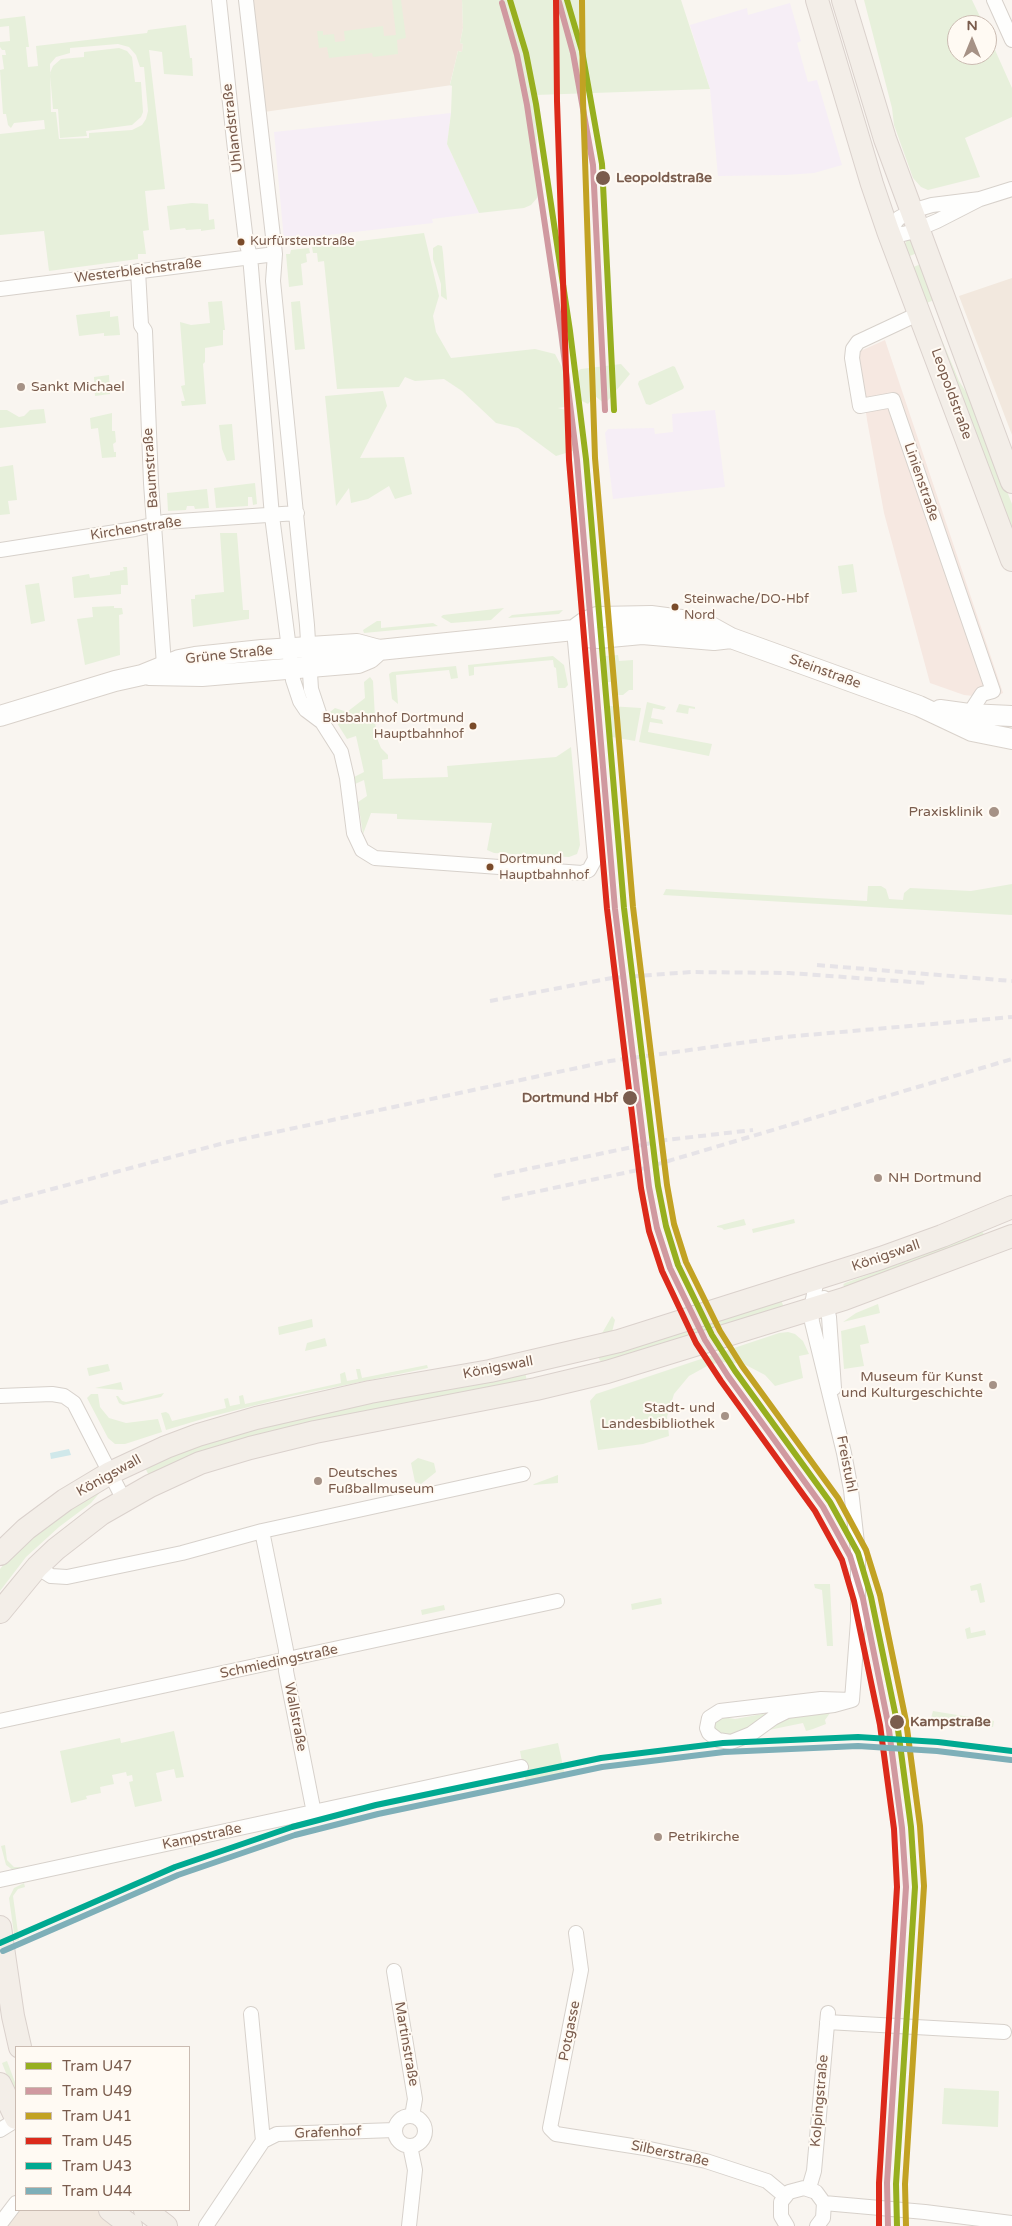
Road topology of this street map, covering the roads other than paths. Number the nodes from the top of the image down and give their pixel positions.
1 (218, 0) edge
2 (246, 0) edge
3 (817, 0) edge
4 (843, 0) edge
5 (994, 0) edge
6 (1012, 40) edge
7 (1012, 189) edge
8 (915, 220) junction
9 (888, 230) junction
10 (275, 254) junction
11 (250, 256) junction
12 (138, 272) junction
13 (0, 289) edge
14 (920, 313) junction
15 (952, 321) junction
16 (1012, 482) edge
17 (297, 513) junction
18 (272, 516) junction
19 (156, 525) junction
20 (0, 550) edge
21 (1012, 560) edge
22 (574, 630) junction
23 (309, 647) junction
24 (379, 650) junction
25 (296, 661) junction
26 (164, 665) junction
27 (142, 675) junction
28 (918, 706) junction
29 (969, 714) junction
30 (0, 716) edge
31 (1012, 716) edge
32 (1008, 741) edge
33 (1012, 1207) edge
34 (1012, 1236) edge
35 (817, 1279) junction
36 (819, 1306) junction
37 (0, 1396) edge
38 (110, 1473) junction
39 (523, 1474) dead end
40 (124, 1500) junction
41 (262, 1531) junction
42 (0, 1554) edge
43 (36, 1567) junction
44 (557, 1602) dead end
45 (0, 1612) edge
46 (286, 1660) junction
47 (852, 1700) junction
48 (0, 1721) edge
49 (521, 1767) dead end
50 (314, 1813) junction
51 (0, 1880) edge
52 (0, 1927) edge
53 (576, 1933) dead end
54 (394, 1971) dead end
55 (4, 1996) edge
56 (251, 2014) dead end
57 (0, 2018) edge
58 (1004, 2032) dead end
59 (19, 2044) edge
60 (0, 2084) edge
61 (412, 2116) junction
62 (10, 2123) edge
63 (550, 2128) joint
64 (395, 2130) junction
65 (264, 2141) junction
66 (410, 2146) junction
67 (809, 2188) junction
68 (785, 2196) junction
69 (15, 2204) edge
70 (824, 2204) junction
71 (111, 2211) edge
72 (146, 2211) edge
73 (1012, 2223) edge
74 (0, 2224) edge
75 (819, 2225) edge
76 (131, 2226) edge
77 (166, 2226) edge
78 (206, 2226) edge
79 (409, 2226) edge
80 (788, 2226) edge

1 - 11 street, Uhlandstraße
2 - 10 street, Uhlandstraße
3 - 9 main road, Leopoldstraße
4 - 8 main road, Leopoldstraße
5 - 6 street
7 - 8 street
8 - 9 street
8 - 15 main road, Leopoldstraße
9 - 14 main road, Leopoldstraße
10 - 11 street, Westerbleichstraße
10 - 17 street
11 - 12 street, Westerbleichstraße
11 - 18 street
12 - 13 street, Westerbleichstraße
12 - 19 street, Baumstraße
14 - 15 main road
14 - 21 main road, Leopoldstraße
14 - 29 street, Linienstraße
15 - 16 main road, Leopoldstraße
17 - 18 street
17 - 23 street
18 - 19 street, Kirchenstraße
18 - 25 street
19 - 20 street, Kirchenstraße
19 - 26 street, Baumstraße
22 - 24 main road, Steinstraße
22 - 25 street
22 - 28 main road, Steinstraße
23 - 24 main road, Steinstraße
23 - 25 main road, Steinstraße
24 - 25 main road, Steinstraße
25 - 26 main road, Grüne Straße
25 - 27 main road, Grüne Straße
26 - 27 main road, Grüne Straße
27 - 30 main road, Grüne Straße
28 - 29 main road, Steinstraße
28 - 32 main road, Steinstraße
29 - 31 main road, Steinstraße
33 - 35 main road, Königswall
34 - 36 main road, Königswall
35 - 36 street, Freistuhl
35 - 38 main road, Königswall
36 - 40 main road, Königswall
36 - 47 street, Freistuhl
37 - 38 street
38 - 40 street
38 - 42 main road, Königswall
39 - 41 street
40 - 43 main road, Königswall
41 - 43 street
41 - 46 street, Wallstraße
43 - 45 main road, Königswall
44 - 46 street, Schmiedingstraße
46 - 48 street, Schmiedingstraße
46 - 50 street, Wallstraße
47 - 47 street
49 - 50 street, Kampstraße
50 - 51 street, Kampstraße
52 - 55 main road
53 - 63 street, Potgasse
54 - 61 street, Martinstraße
55 - 59 main road
56 - 65 street
57 - 59 main road
58 - 67 street, Kolpingstraße
60 - 62 main road
61 - 64 street
61 - 66 street
63 - 68 street, Silberstraße
64 - 65 street, Grafenhof
64 - 66 street
65 - 78 street
66 - 79 street
67 - 68 street
67 - 70 street
68 - 80 street
69 - 74 street
70 - 73 street
70 - 75 street
71 - 76 main road
72 - 77 main road

